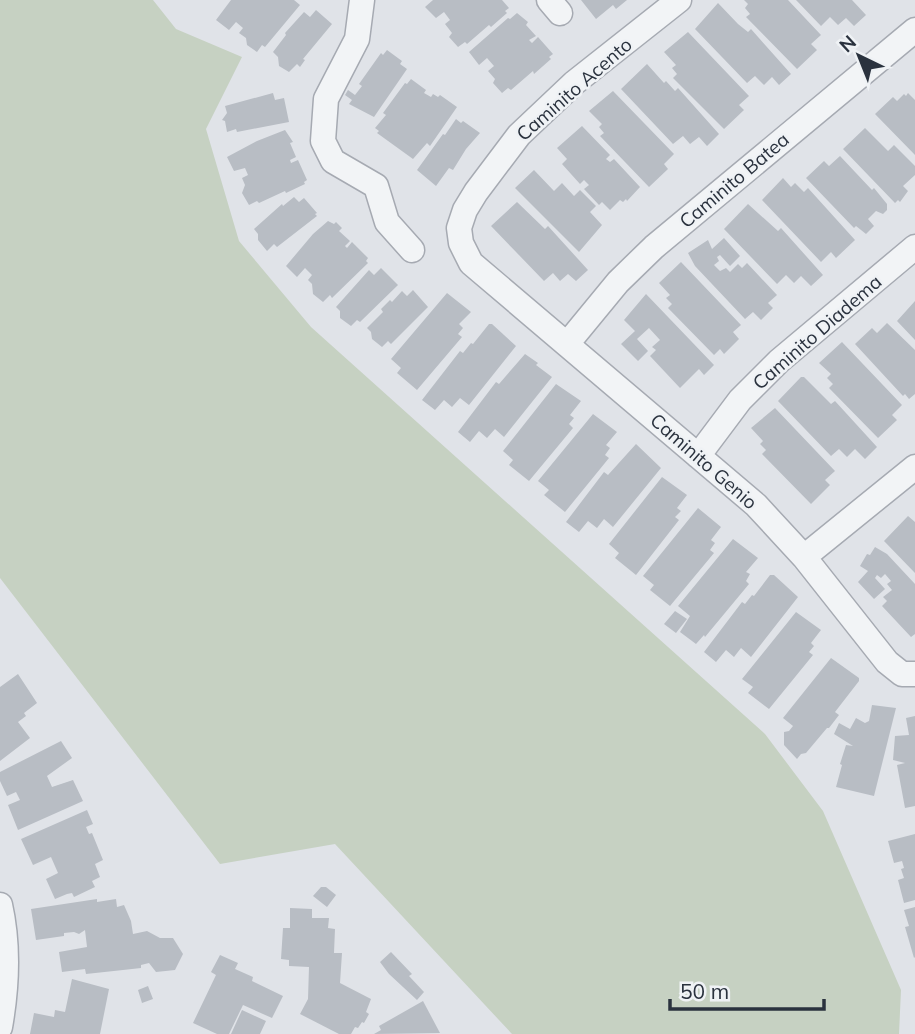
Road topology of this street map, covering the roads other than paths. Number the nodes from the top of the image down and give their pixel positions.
1 (362, 0) edge
2 (679, 0) edge
3 (915, 30) edge
4 (915, 247) edge
5 (412, 250) dead end
6 (471, 263) joint
7 (567, 344) junction
8 (698, 456) junction
9 (915, 467) edge
10 (804, 557) junction
11 (915, 674) edge
12 (0, 905) edge
13 (0, 1027) edge

1 - 5 street
2 - 6 street, Caminito Acento
3 - 7 street, Caminito Batea
4 - 8 street, Caminito Diadema
6 - 7 street, Caminito Genio
7 - 8 street, Caminito Genio
8 - 10 street, Caminito Genio
9 - 10 street
10 - 11 street, Caminito Genio
12 - 13 street

